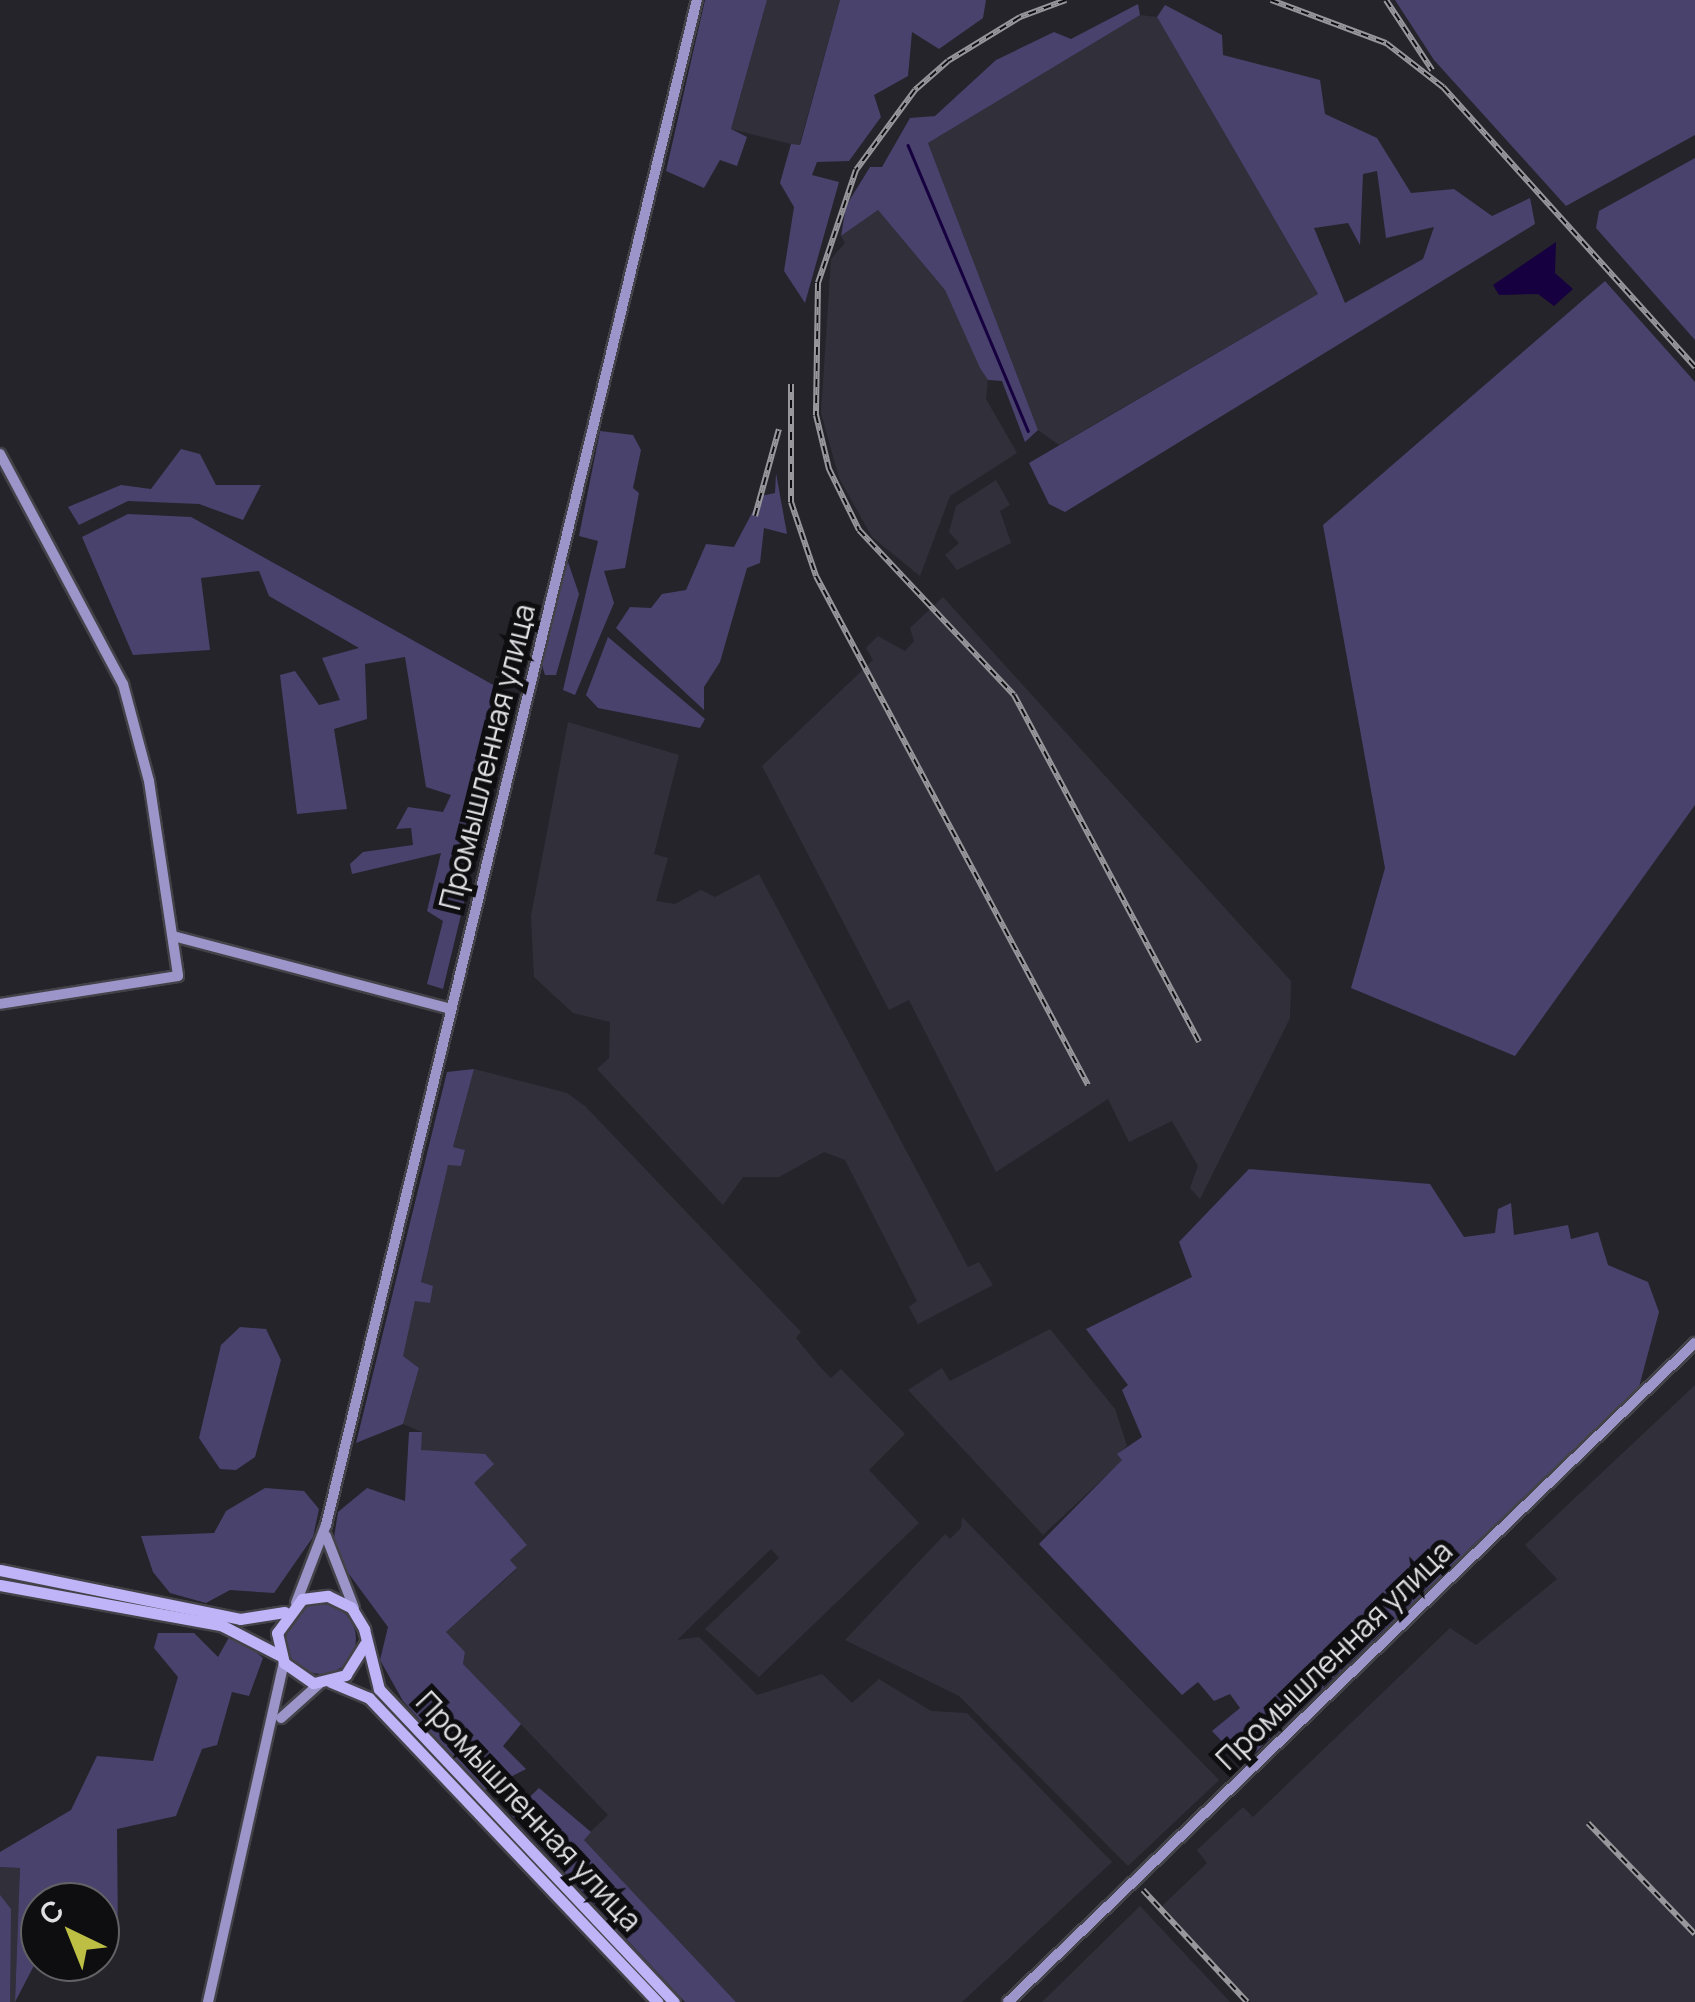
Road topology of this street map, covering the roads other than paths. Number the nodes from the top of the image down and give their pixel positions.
1 (697, 0) edge
2 (0, 454) edge
3 (173, 936) junction
4 (0, 1004) edge
5 (451, 1010) junction
6 (1695, 1344) edge
7 (326, 1526) junction
8 (0, 1570) edge
9 (0, 1584) edge
10 (292, 1606) junction
11 (169, 1609) junction
12 (357, 1613) junction
13 (202, 1616) junction
14 (365, 1644) junction
15 (282, 1661) junction
16 (326, 1683) junction
17 (273, 1738) junction
18 (496, 1822) junction
19 (208, 2002) edge
20 (656, 2002) edge
21 (674, 2002) edge
22 (1008, 2002) edge

1 - 5 street, Промышленная улица
2 - 3 street
3 - 4 street
3 - 5 street
5 - 7 street, Промышленная улица
6 - 22 street, Промышленная улица
7 - 10 street, Промышленная улица
7 - 12 street, Промышленная улица
8 - 11 main road
9 - 11 main road
10 - 12 main road
10 - 13 main road
10 - 15 main road
11 - 13 main road
12 - 14 main road
13 - 15 main road
14 - 16 main road
14 - 18 main road, Промышленная улица
15 - 16 main road
15 - 17 street
16 - 17 street
16 - 18 main road, Промышленная улица
17 - 19 street
18 - 20 main road, Промышленная улица
18 - 21 main road, Промышленная улица

